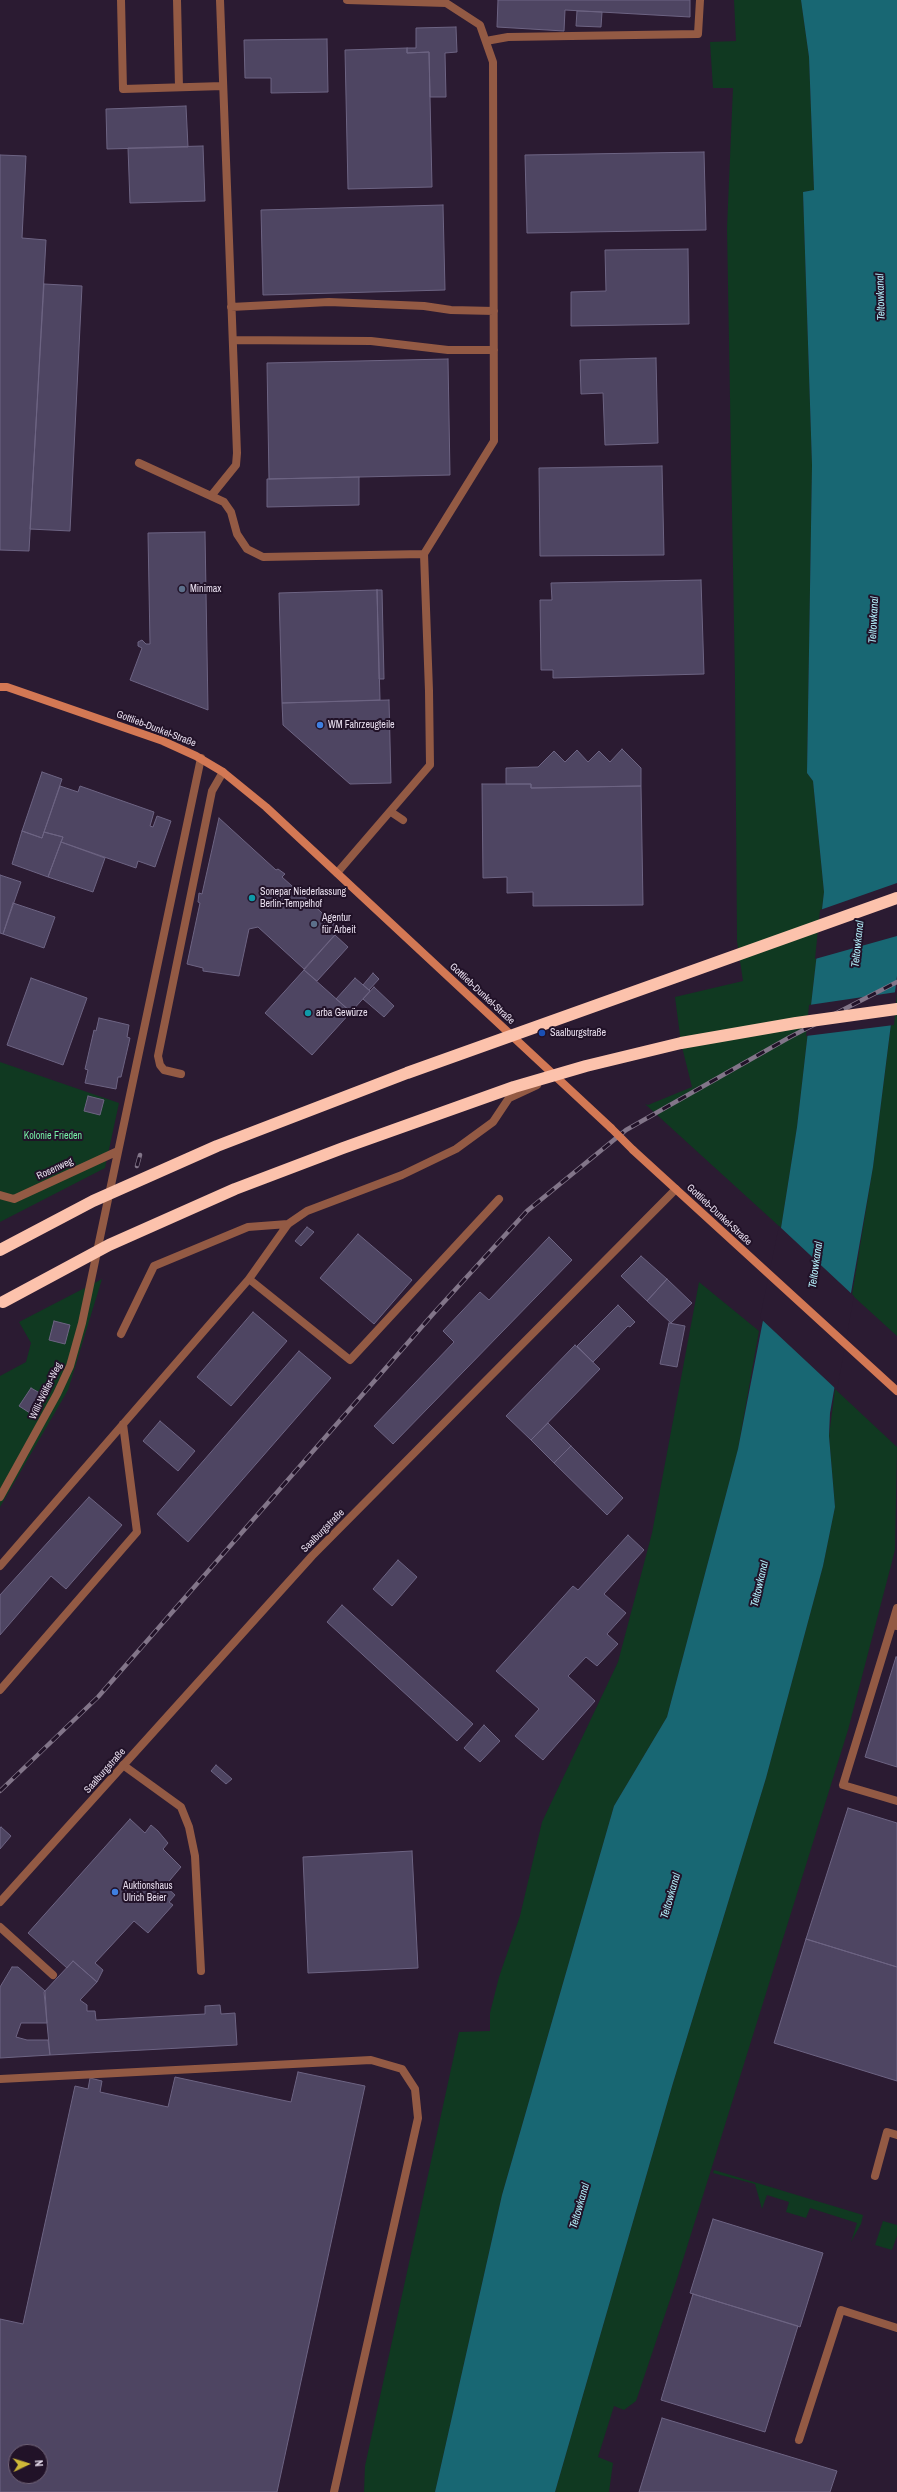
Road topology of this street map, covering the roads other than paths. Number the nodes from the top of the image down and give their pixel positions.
1 (121, 0) edge
2 (177, 0) edge
3 (220, 0) edge
4 (347, 0) edge
5 (700, 0) edge
6 (486, 41) junction
7 (223, 86) junction
8 (179, 88) junction
9 (231, 307) junction
10 (494, 311) junction
11 (233, 340) junction
12 (494, 350) junction
13 (139, 463) dead end
14 (211, 496) junction
15 (424, 554) junction
16 (0, 681) edge
17 (3, 687) edge
18 (201, 758) junction
19 (223, 772) junction
20 (391, 812) junction
21 (403, 820) dead end
22 (337, 873) junction
23 (897, 898) edge
24 (897, 1009) edge
25 (181, 1074) dead end
26 (557, 1079) junction
27 (118, 1152) junction
28 (676, 1189) junction
29 (0, 1195) edge
30 (499, 1199) dead end
31 (288, 1224) junction
32 (0, 1250) edge
33 (249, 1279) junction
34 (2, 1302) dead end
35 (121, 1334) dead end
36 (897, 1391) edge
37 (124, 1424) junction
38 (0, 1497) edge
39 (0, 1566) edge
40 (897, 1608) edge
41 (894, 1626) edge
42 (0, 1690) edge
43 (123, 1765) junction
44 (897, 1801) edge
45 (0, 1902) edge
46 (0, 1927) edge
47 (201, 1971) dead end
48 (53, 1975) dead end
49 (0, 2079) edge
50 (897, 2135) edge
51 (875, 2176) dead end
52 (897, 2328) edge
53 (798, 2440) dead end
54 (334, 2492) edge

1 - 8 street
2 - 8 street
3 - 7 street
4 - 6 street
5 - 6 street
6 - 10 street
7 - 8 street
7 - 9 street
9 - 10 street
9 - 11 street
10 - 12 street
11 - 12 street
11 - 14 street
12 - 15 street
13 - 14 street
14 - 15 street
15 - 20 street
16 - 17 street, Gottlieb-Dunkel-Straße
17 - 18 street, Gottlieb-Dunkel-Straße
18 - 19 street, Gottlieb-Dunkel-Straße
18 - 27 street, Willi-Wölfer-Weg
19 - 22 street, Gottlieb-Dunkel-Straße
19 - 25 street
20 - 21 street
20 - 22 street
22 - 26 street, Gottlieb-Dunkel-Straße
23 - 32 highway, bridge
24 - 34 highway, bridge
26 - 28 street, Gottlieb-Dunkel-Straße, bridge
26 - 31 street
27 - 29 street, Rosenweg
27 - 38 street, Willi-Wölfer-Weg
28 - 36 street, Gottlieb-Dunkel-Straße
28 - 43 street, Saalburgstraße
30 - 33 street
31 - 33 street
31 - 35 street
33 - 37 street
37 - 39 street
37 - 42 street
40 - 41 street
41 - 44 street
43 - 45 street, Saalburgstraße
43 - 47 street
46 - 48 street
49 - 54 street
50 - 51 street
52 - 53 street

